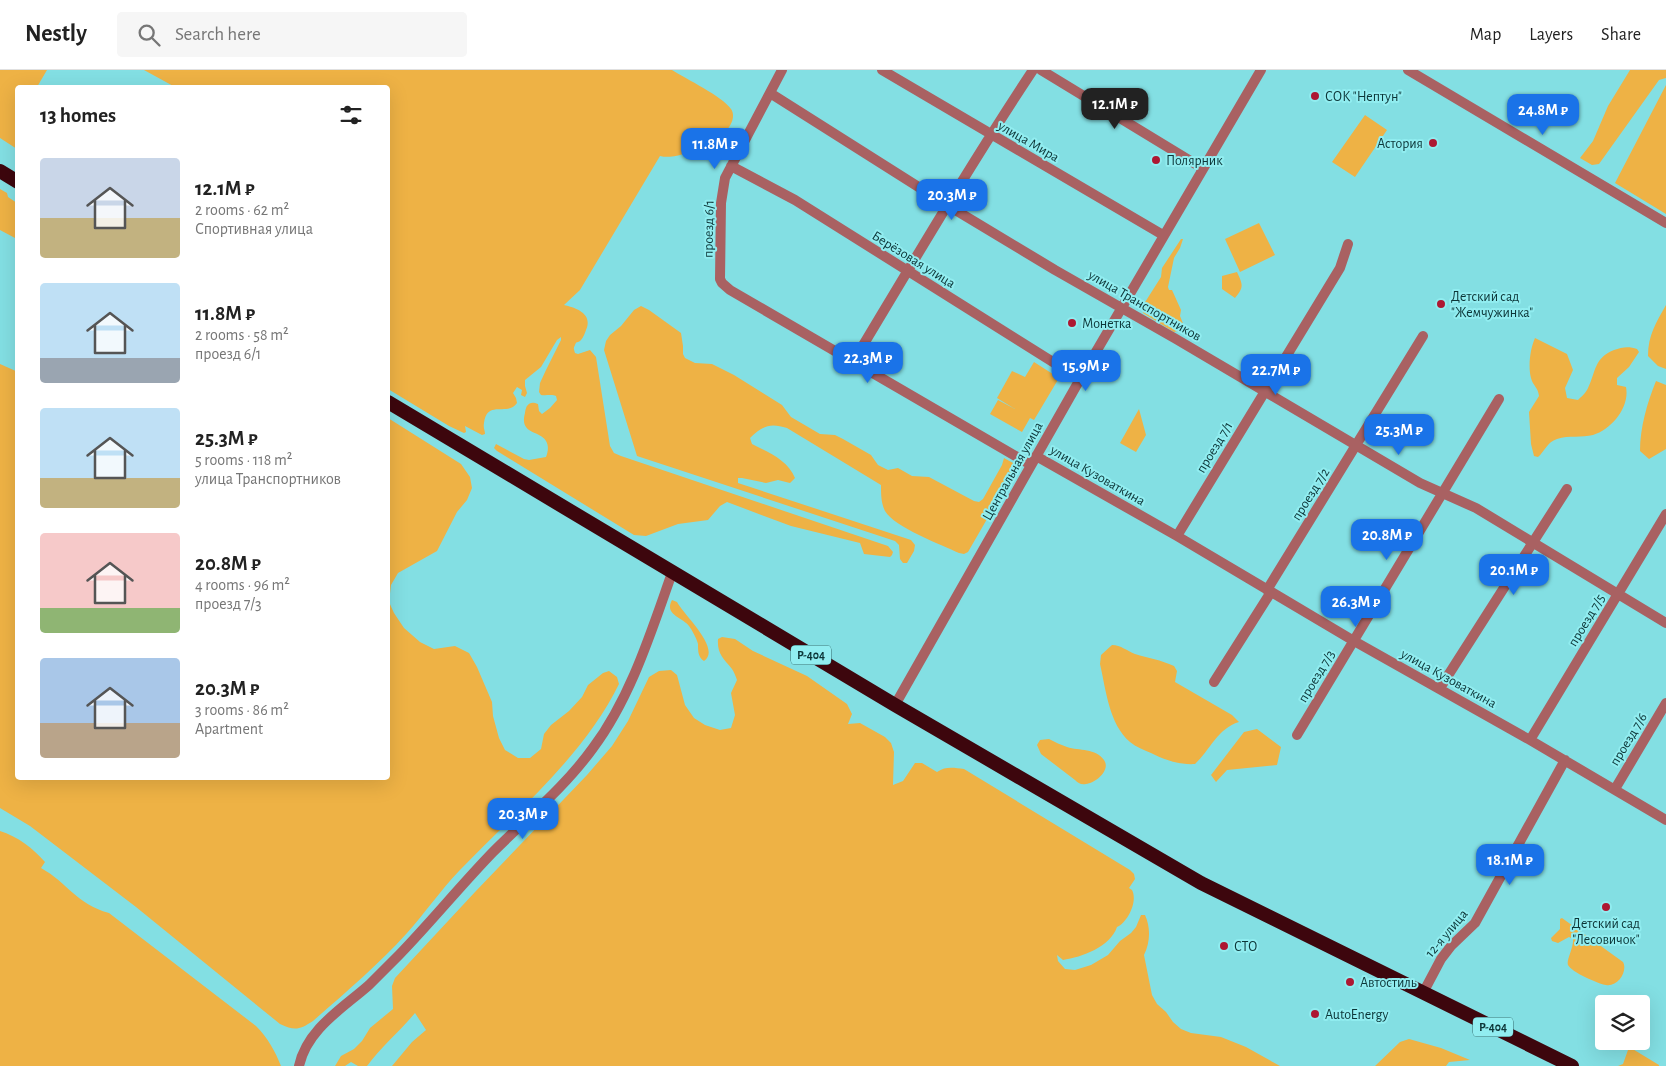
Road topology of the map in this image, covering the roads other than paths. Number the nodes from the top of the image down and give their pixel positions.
1 (782, 70) edge
2 (882, 70) edge
3 (1033, 70) edge
4 (1041, 70) edge
5 (1261, 70) edge
6 (1408, 70) edge
7 (770, 93) junction
8 (990, 134) junction
9 (731, 166) junction
10 (1202, 168) junction
11 (0, 171) edge
12 (15, 180) edge
13 (947, 205) junction
14 (1666, 223) edge
15 (1164, 235) junction
16 (1348, 244) dead end
17 (908, 271) junction
18 (722, 283) joint
19 (1122, 307) junction
20 (1422, 336) dead end
21 (853, 362) junction
22 (1080, 379) junction
23 (1264, 391) junction
24 (1499, 400) dead end
25 (390, 403) edge
26 (1356, 446) junction
27 (1033, 460) junction
28 (1566, 489) dead end
29 (1442, 494) junction
30 (1666, 514) edge
31 (1177, 536) junction
32 (1533, 543) junction
33 (672, 573) junction
34 (1269, 591) junction
35 (1617, 594) junction
36 (1666, 623) edge
37 (1354, 641) junction
38 (1214, 682) dead end
39 (1440, 688) junction
40 (1666, 703) edge
41 (895, 705) junction
42 (1297, 735) dead end
43 (1530, 740) junction
44 (1565, 760) junction
45 (1615, 789) junction
46 (1666, 820) edge
47 (1423, 993) junction
48 (299, 1066) edge
49 (1572, 1066) edge

1 - 7 street, проезд 6/1
2 - 8 street, улица Мира
3 - 8 street
4 - 10 street
5 - 10 street, Центральная улица
6 - 14 street
7 - 9 street, проезд 6/1
7 - 13 street, улица Транспортников
8 - 13 street
8 - 15 street, улица Мира
9 - 17 street, Берёзовая улица
9 - 18 street, проезд 6/1
10 - 15 street, Центральная улица
11 - 12 highway
13 - 17 street
13 - 19 street, улица Транспортников
15 - 19 street, Центральная улица
16 - 23 street, проезд 7/1
17 - 21 street
17 - 22 street, Берёзовая улица
18 - 21 street, улица Кузоваткина
19 - 22 street, Центральная улица
19 - 23 street, улица Транспортников
20 - 26 street, проезд 7/2
21 - 27 street, улица Кузоваткина
22 - 27 street, Центральная улица
23 - 26 street, улица Транспортников
23 - 31 street, проезд 7/1
24 - 29 street, проезд 7/3
25 - 33 highway, Р-404
26 - 29 street, улица Транспортников
26 - 34 street, проезд 7/2
27 - 31 street, улица Кузоваткина
27 - 41 street, Центральная улица
28 - 32 street
29 - 32 street, улица Транспортников
29 - 37 street, проезд 7/3
30 - 35 street, проезд 7/5
31 - 34 street, улица Кузоваткина
32 - 35 street, улица Транспортников
32 - 39 street
33 - 41 highway, Р-404
33 - 48 street
34 - 37 street, улица Кузоваткина
34 - 38 street, проезд 7/2
35 - 36 street, улица Транспортников
35 - 43 street, проезд 7/5
37 - 39 street, улица Кузоваткина
37 - 42 street, проезд 7/3
39 - 43 street, улица Кузоваткина
40 - 45 street, проезд 7/6
41 - 47 highway, Р-404
43 - 44 street, улица Кузоваткина
44 - 45 street, улица Кузоваткина
44 - 47 street, 12-я улица
45 - 46 street, улица Кузоваткина
47 - 49 highway, Р-404

